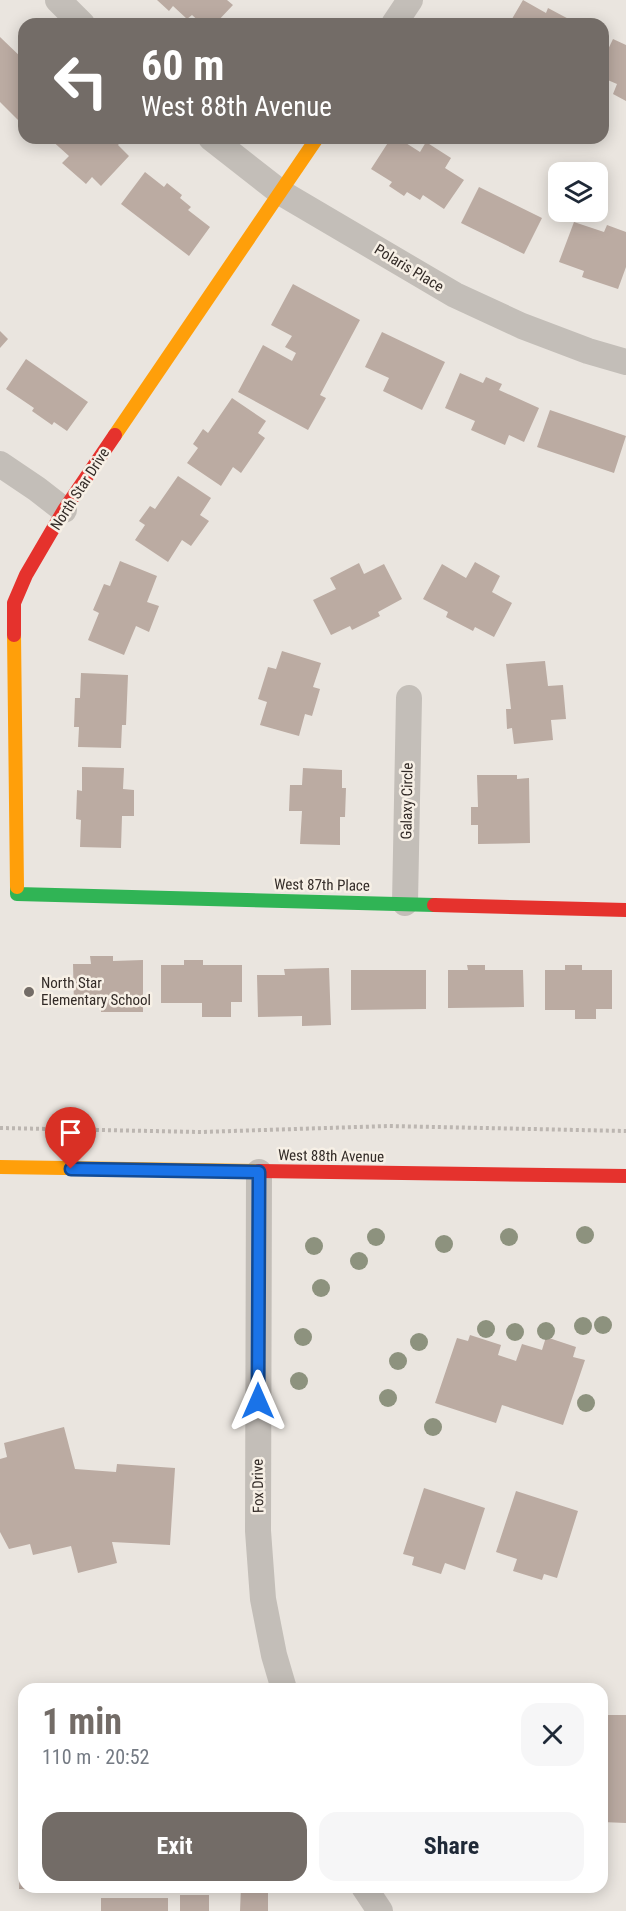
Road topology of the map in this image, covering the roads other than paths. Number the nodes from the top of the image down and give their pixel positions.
1 (58, 0) edge
2 (410, 0) edge
3 (76, 18) edge
4 (398, 18) edge
5 (219, 144) edge
6 (313, 144) edge
7 (280, 192) junction
8 (626, 363) edge
9 (0, 464) edge
10 (64, 510) junction
11 (409, 698) dead end
12 (17, 894) joint
13 (405, 903) junction
14 (626, 910) edge
15 (0, 1167) edge
16 (259, 1172) junction
17 (626, 1176) edge
18 (282, 1683) edge
19 (368, 1893) edge
20 (380, 1911) edge

1 - 3 street
2 - 4 street
5 - 7 street, Polaris Place
6 - 7 street, North Star Drive
7 - 8 street, Polaris Place
7 - 10 street, North Star Drive
9 - 10 street
10 - 12 street, North Star Drive
11 - 13 street, Galaxy Circle
12 - 13 street, West 87th Place
13 - 14 street, West 87th Place
15 - 16 street, West 88th Avenue
16 - 17 street, West 88th Avenue
16 - 18 street, Fox Drive
19 - 20 street

